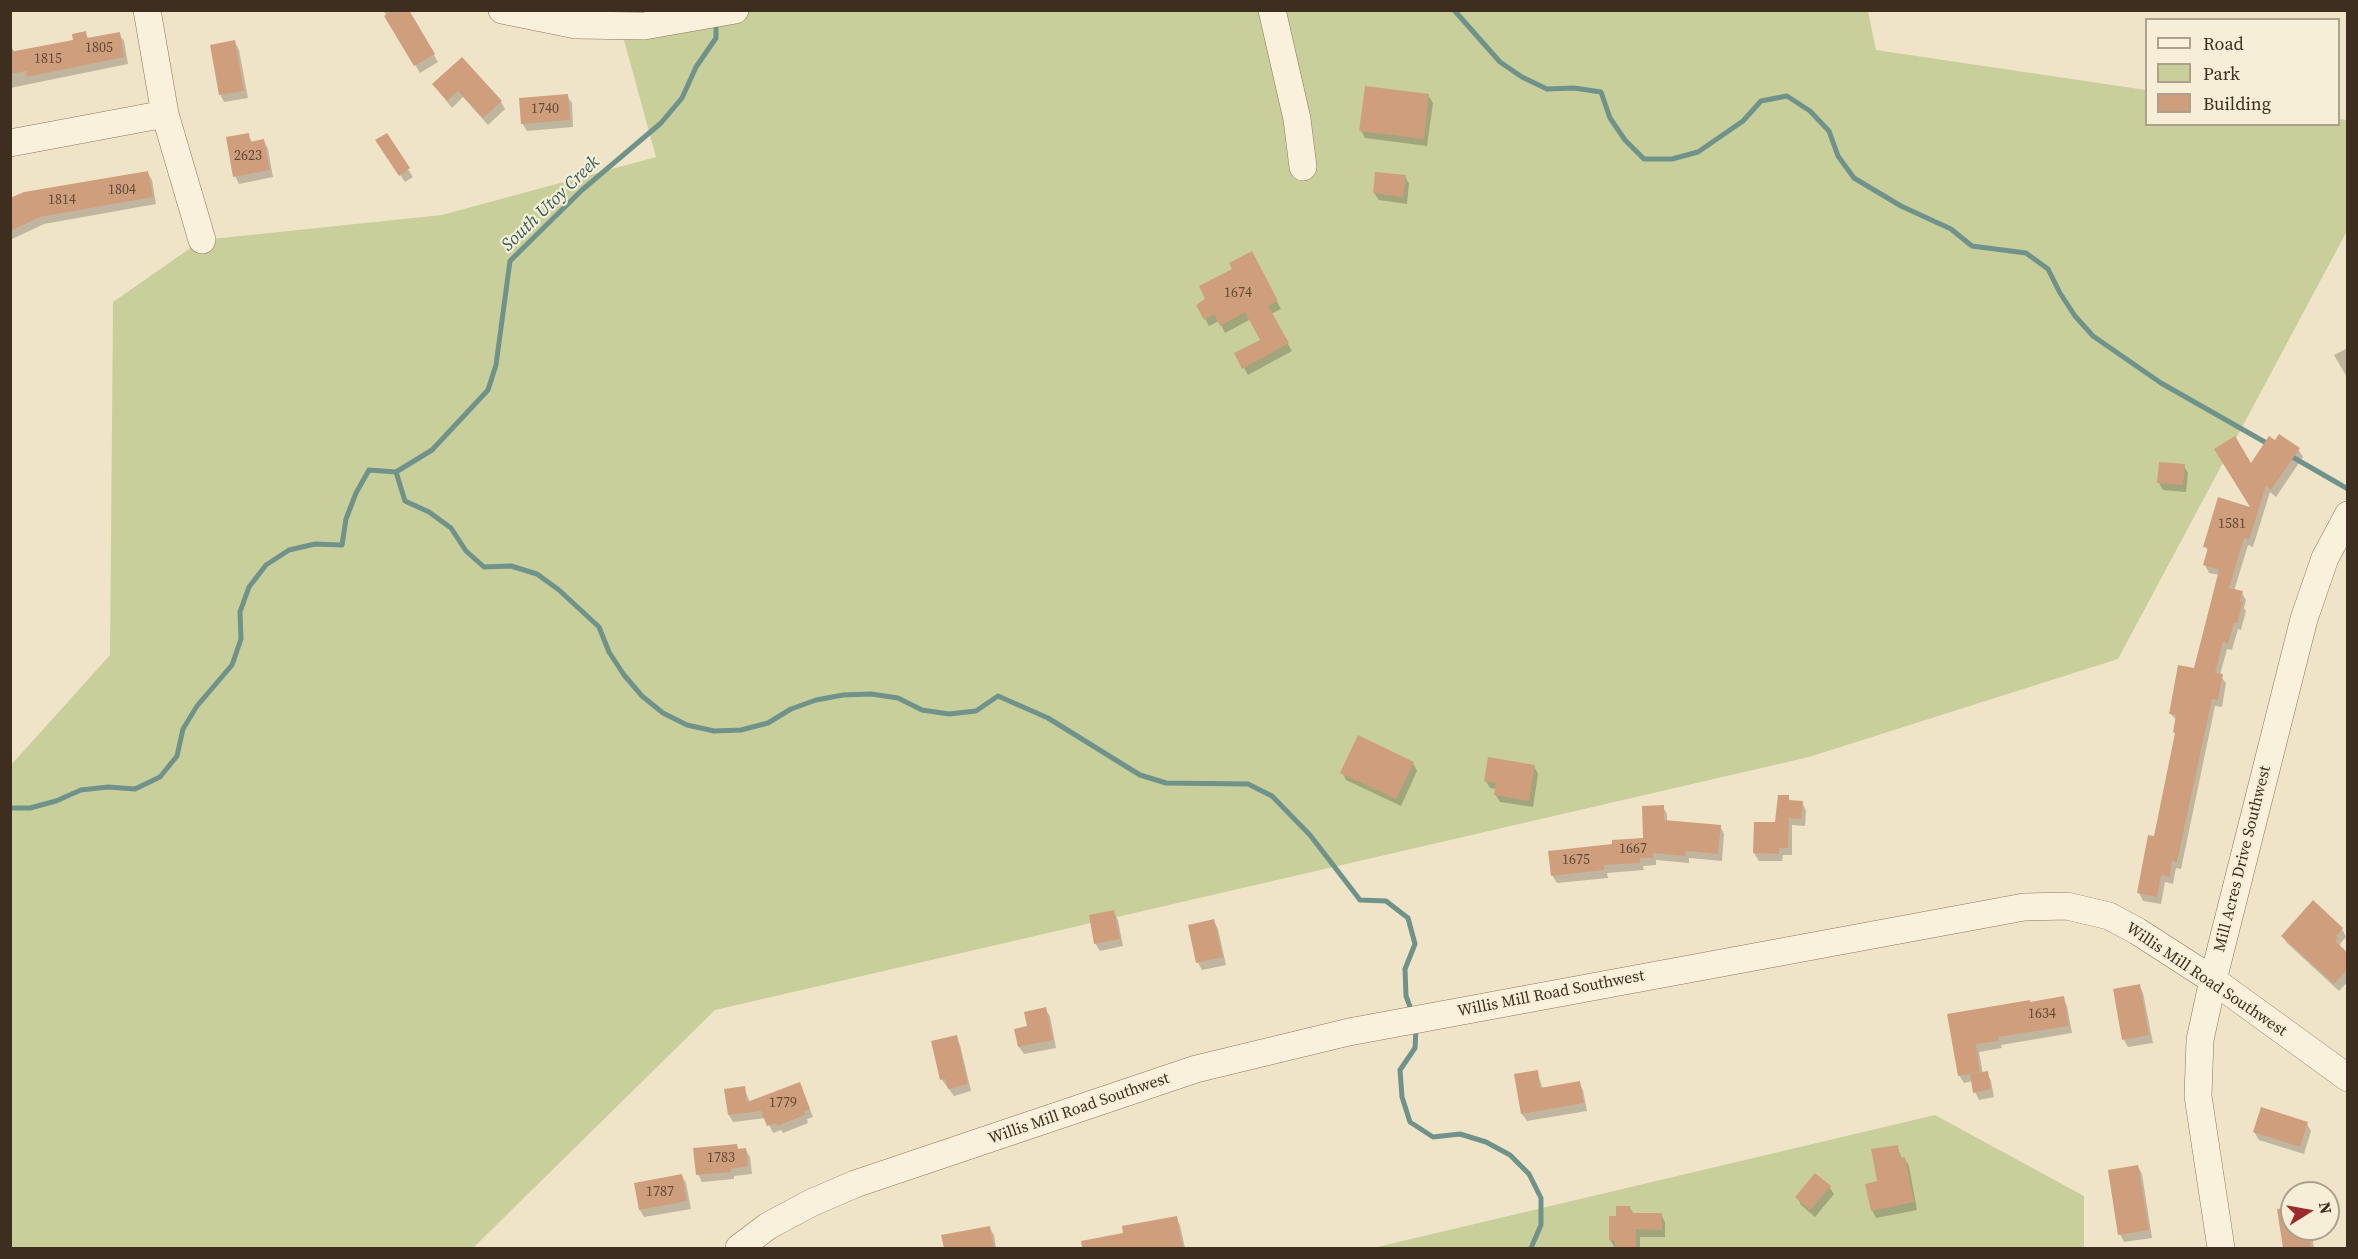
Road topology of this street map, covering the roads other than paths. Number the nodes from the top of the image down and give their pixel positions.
1 (147, 10) edge
2 (502, 10) edge
3 (735, 10) edge
4 (1272, 10) edge
5 (165, 114) junction
6 (10, 143) edge
7 (1303, 167) dead end
8 (202, 240) dead end
9 (2348, 515) edge
10 (2212, 980) junction
11 (2348, 1078) edge
12 (739, 1248) edge
13 (2221, 1248) edge

1 - 5 street
2 - 3 street
4 - 7 street
5 - 6 street
5 - 8 street
9 - 10 street, Mill Acres Drive Southwest
10 - 11 street, Willis Mill Road Southwest
10 - 12 street, Willis Mill Road Southwest
10 - 13 street, Mill Acres Drive Southwest

